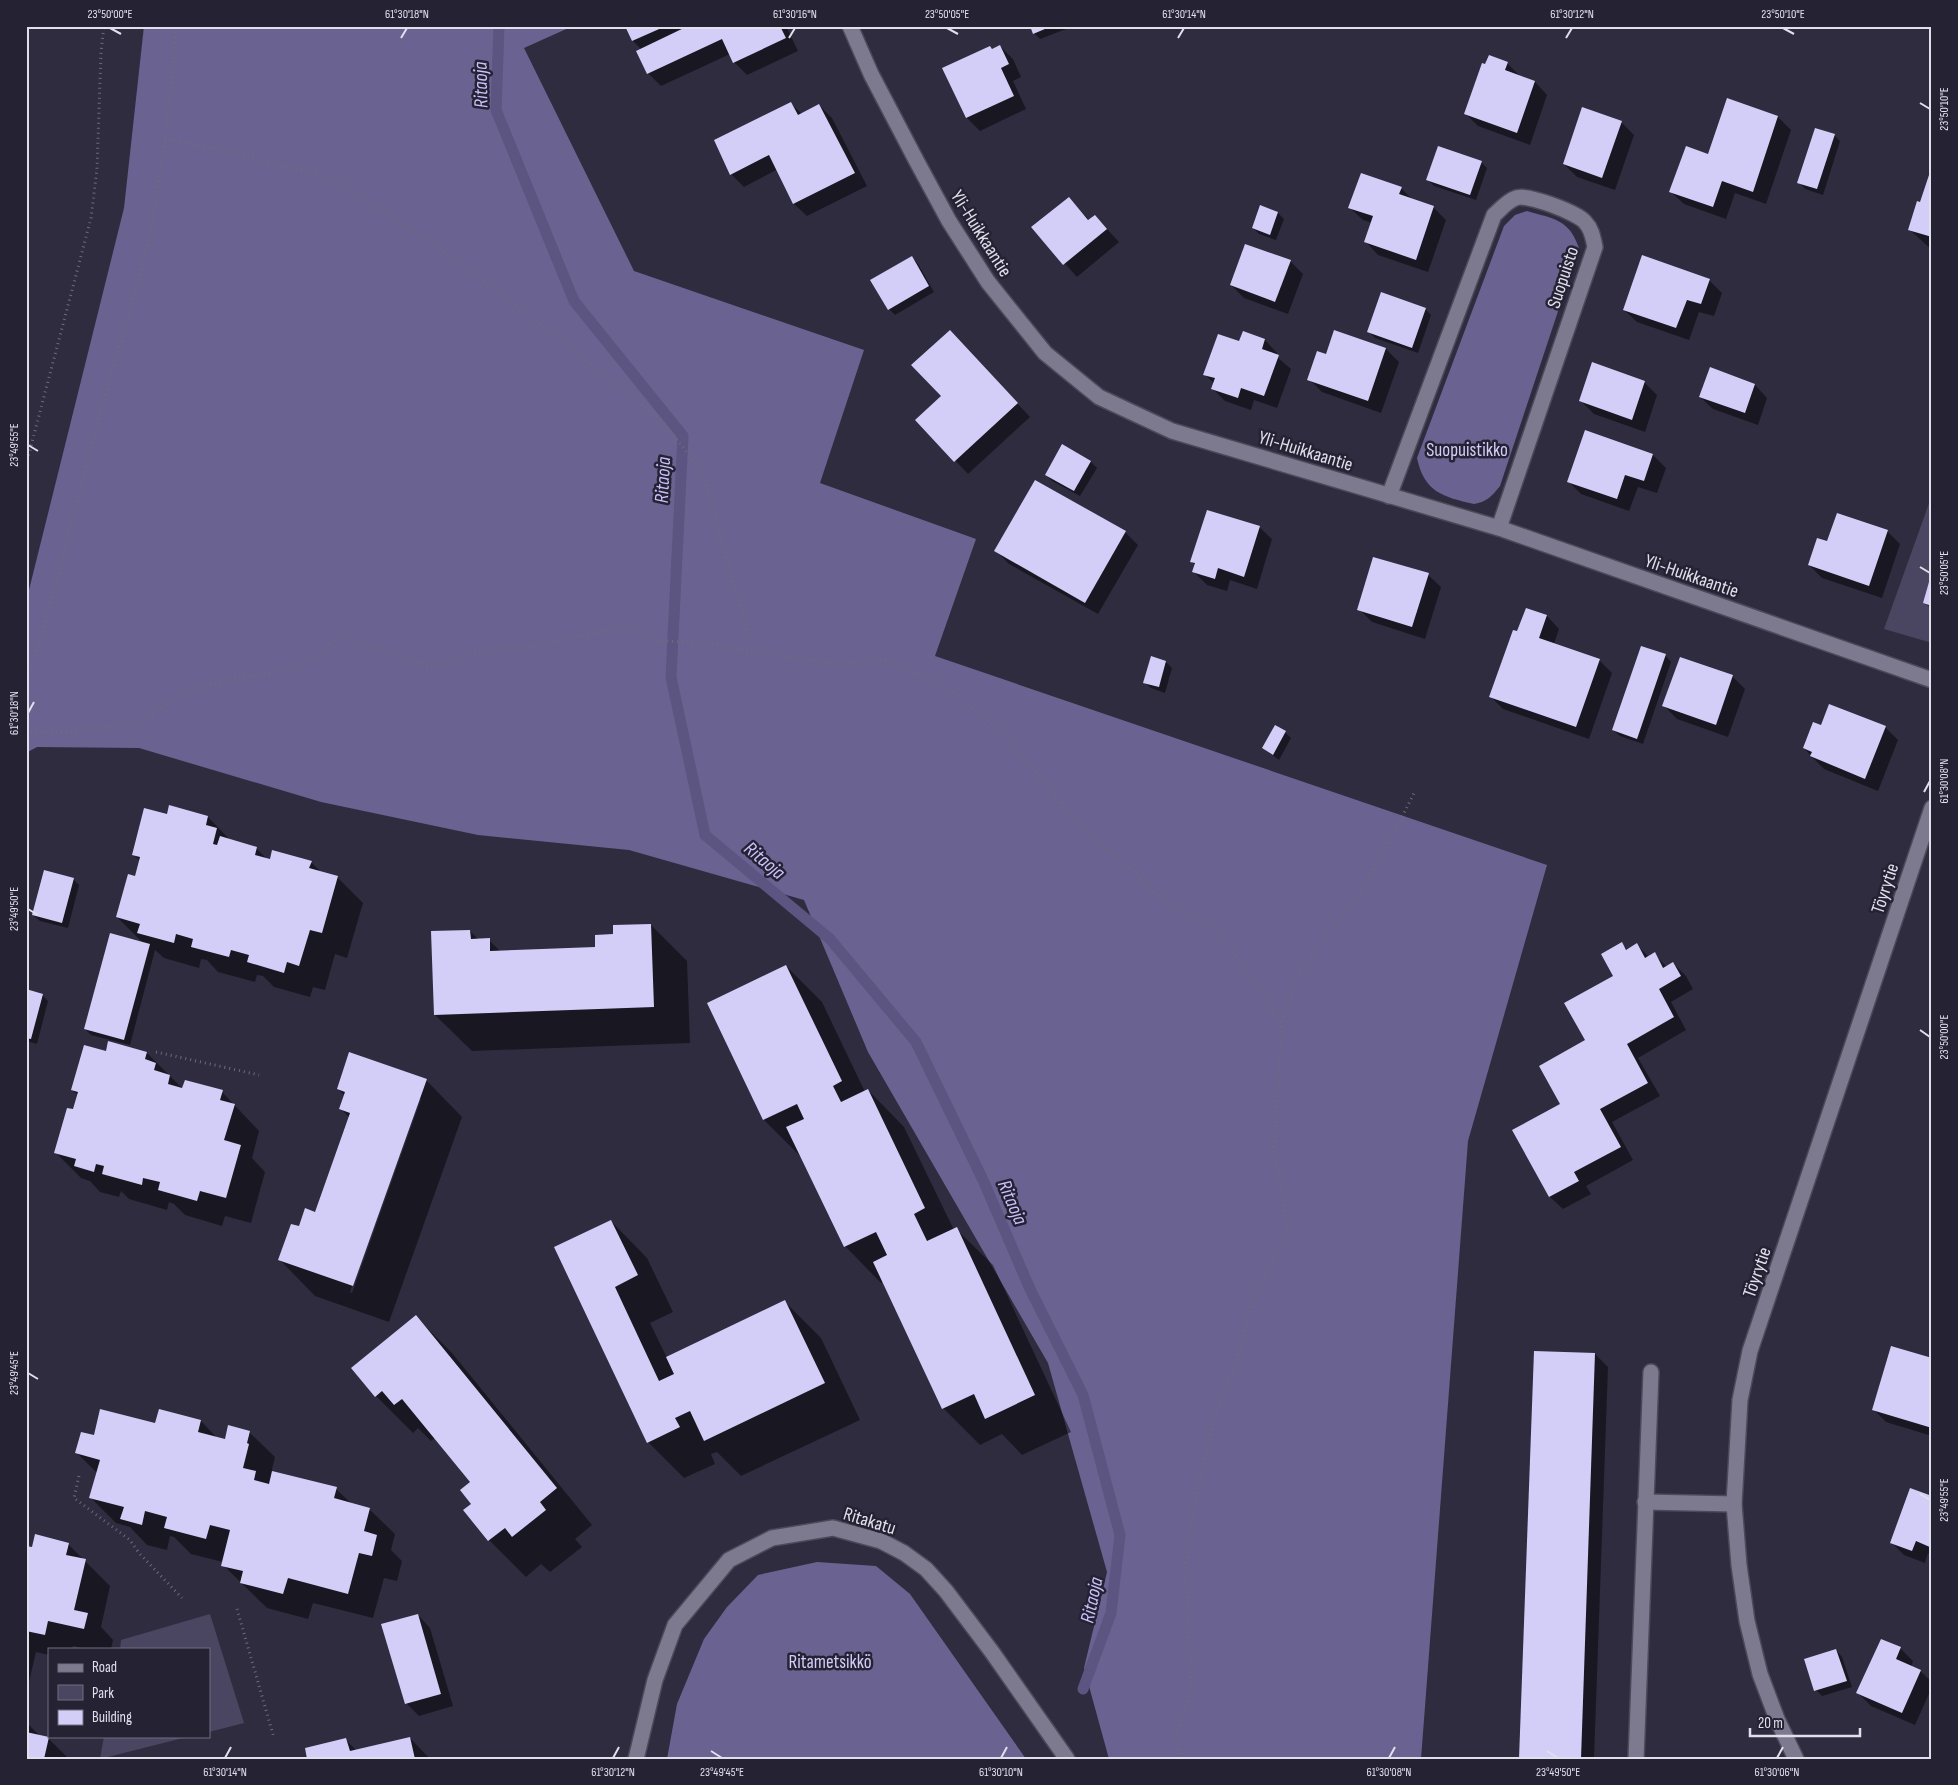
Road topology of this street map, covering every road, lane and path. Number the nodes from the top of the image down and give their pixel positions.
1 (104, 26) edge
2 (175, 26) edge
3 (850, 26) edge
4 (165, 138) junction
5 (26, 465) edge
6 (1389, 496) junction
7 (1499, 528) junction
8 (754, 653) junction
9 (26, 679) edge
10 (1932, 680) edge
11 (26, 732) edge
12 (1415, 791) dead end
13 (1932, 808) edge
14 (1282, 1022) junction
15 (156, 1052) dead end
16 (259, 1075) dead end
17 (1651, 1372) dead end
18 (79, 1476) dead end
19 (1645, 1502) junction
20 (1734, 1504) junction
21 (182, 1598) dead end
22 (237, 1609) dead end
23 (274, 1738) dead end
24 (636, 1759) edge
25 (1067, 1759) edge
26 (1182, 1759) edge
27 (1636, 1759) edge
28 (1796, 1759) edge

1 - 5 path
2 - 4 path
3 - 6 street, Yli-Huikkaantie
4 - 8 path
4 - 9 path
6 - 7 street, Yli-Huikkaantie
6 - 7 street, Suopuisto
7 - 10 street, Yli-Huikkaantie
8 - 11 path
8 - 14 path
12 - 14 path
13 - 20 street, Töyrytie
14 - 26 path
15 - 16 path
17 - 19 street
18 - 21 path
19 - 20 street
19 - 27 street
20 - 28 street, Töyrytie
22 - 23 path
24 - 25 street, Ritakatu

